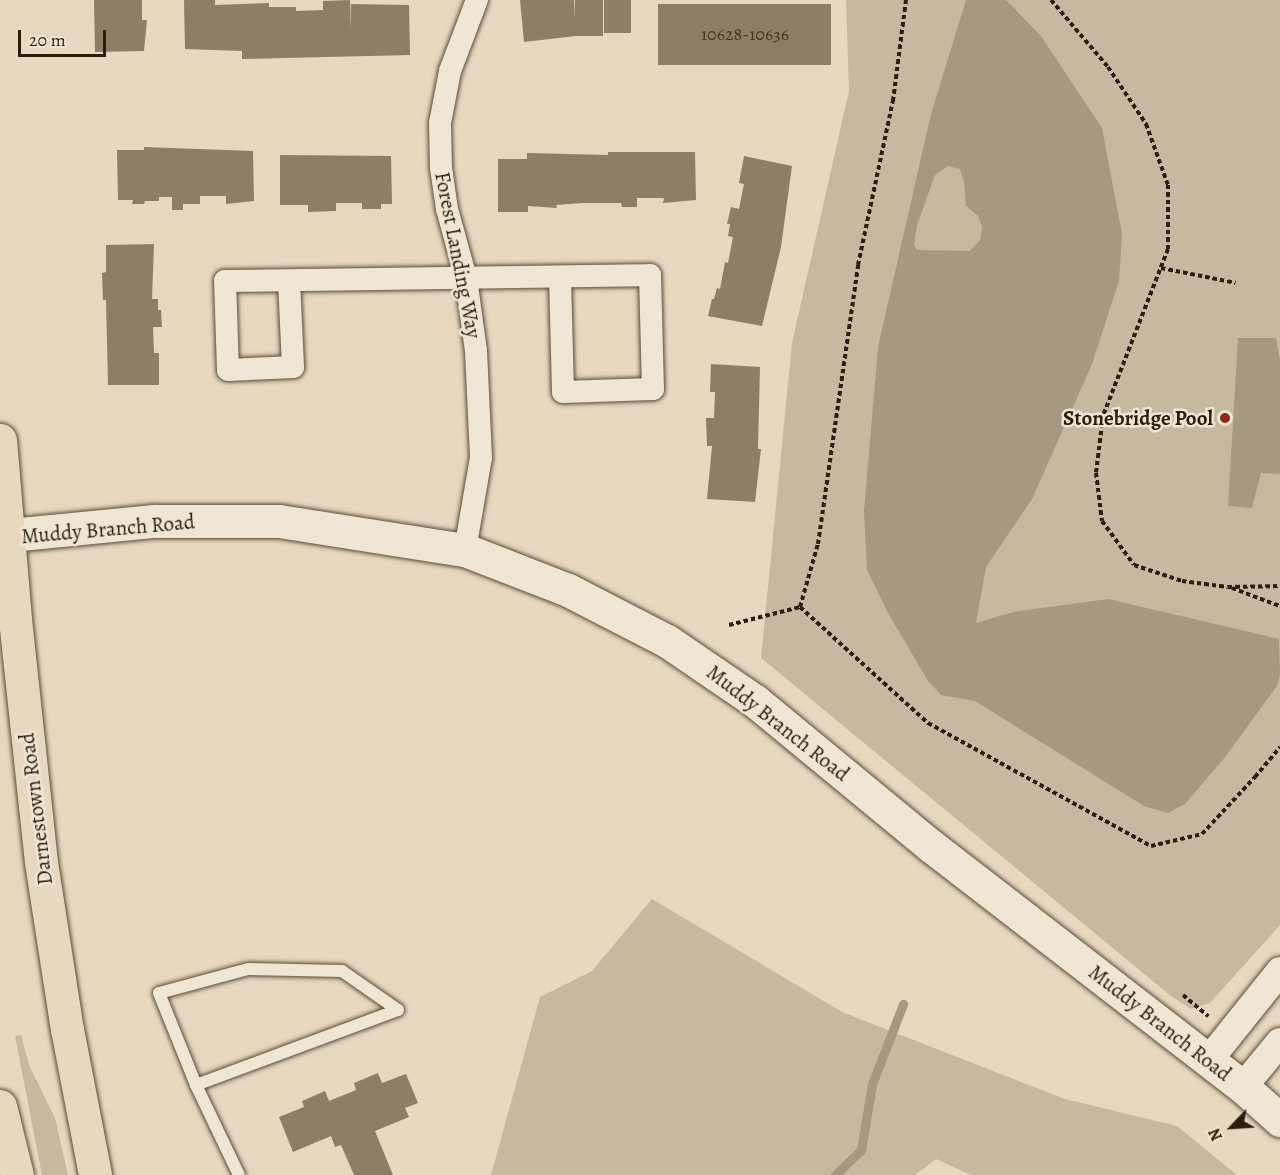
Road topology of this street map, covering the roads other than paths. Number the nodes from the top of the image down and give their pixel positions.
1 (477, 0) edge
2 (466, 278) junction
3 (560, 278) junction
4 (289, 280) junction
5 (0, 440) edge
6 (3, 538) edge
7 (465, 550) junction
8 (1280, 971) edge
9 (1280, 1042) edge
10 (1208, 1061) junction
11 (196, 1085) junction
12 (1243, 1087) junction
13 (0, 1106) edge
14 (1280, 1120) edge
15 (17, 1175) edge
16 (95, 1175) edge
17 (239, 1175) edge

1 - 2 street, Forest Landing Way
2 - 3 street
2 - 4 street
2 - 7 street, Forest Landing Way
3 - 3 street
4 - 4 street
5 - 6 main road, Darnestown Road
6 - 7 main road, Muddy Branch Road
6 - 16 main road, Darnestown Road
7 - 10 main road, Muddy Branch Road
8 - 10 street
9 - 12 street
10 - 12 main road, Muddy Branch Road
11 - 11 lane
11 - 17 lane
12 - 14 main road, Muddy Branch Road
13 - 15 main road

